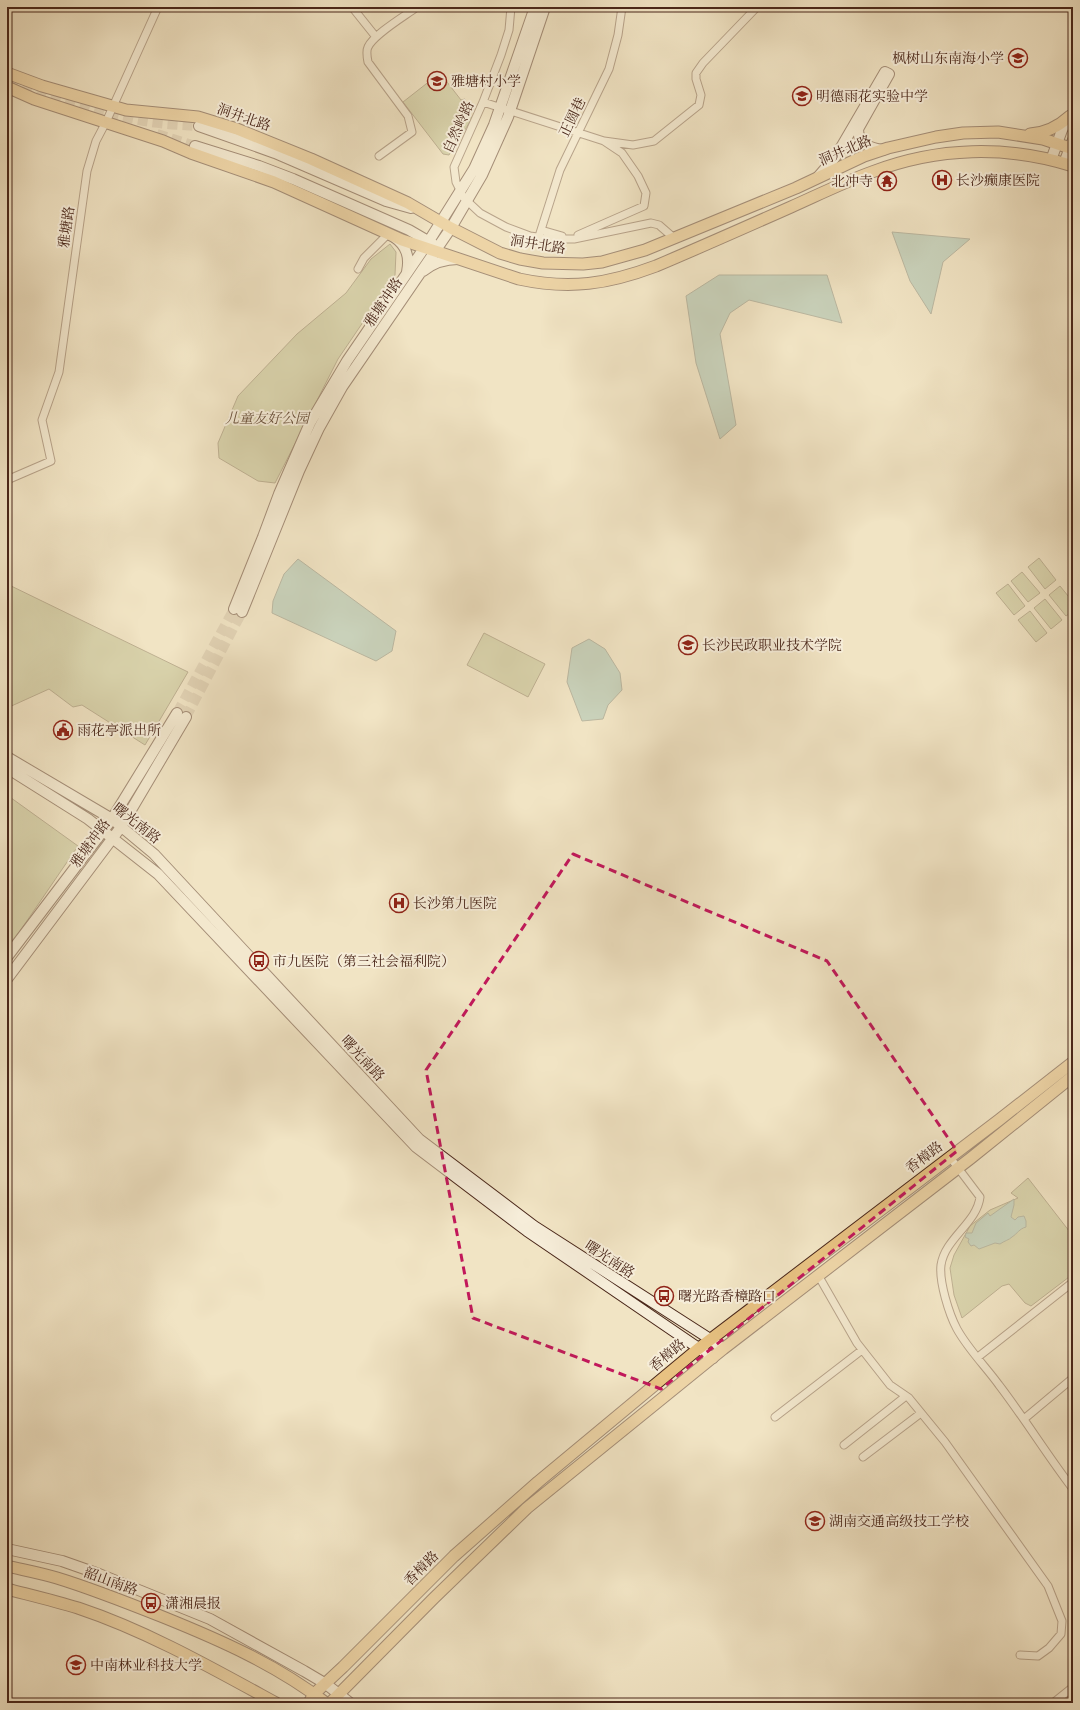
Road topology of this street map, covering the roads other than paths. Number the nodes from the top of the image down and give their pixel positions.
1 (158, 7) edge
2 (352, 7) edge
3 (417, 7) edge
4 (511, 7) edge
5 (535, 7) edge
6 (545, 7) edge
7 (622, 7) edge
8 (757, 7) edge
9 (376, 37) junction
10 (7, 73) edge
11 (7, 87) edge
12 (484, 102) junction
13 (113, 106) junction
14 (506, 109) junction
15 (1072, 114) edge
16 (106, 122) junction
17 (199, 126) tunnel mouth
18 (1058, 129) junction
19 (579, 133) junction
20 (1073, 133) edge
21 (1020, 135) junction
22 (604, 141) junction
23 (1057, 144) junction
24 (195, 146) tunnel mouth
25 (1072, 146) edge
26 (883, 150) junction
27 (379, 156) dead end
28 (1051, 160) junction
29 (1069, 165) edge
30 (812, 181) junction
31 (460, 191) junction
32 (467, 201) junction
33 (424, 212) junction
34 (441, 222) junction
35 (451, 228) junction
36 (540, 233) junction
37 (389, 234) junction
38 (675, 238) junction
39 (431, 246) junction
40 (460, 259) junction
41 (358, 269) dead end
42 (412, 275) junction
43 (7, 480) edge
44 (238, 610) tunnel mouth
45 (7, 757) edge
46 (7, 768) edge
47 (112, 820) junction
48 (121, 827) junction
49 (103, 831) junction
50 (112, 838) junction
51 (7, 957) edge
52 (7, 979) edge
53 (1073, 1062) edge
54 (1073, 1076) edge
55 (949, 1156) junction
56 (958, 1168) junction
57 (818, 1275) junction
58 (1073, 1282) edge
59 (710, 1339) junction
60 (698, 1349) junction
61 (723, 1349) junction
62 (862, 1350) junction
63 (713, 1358) junction
64 (978, 1358) junction
65 (1073, 1378) edge
66 (906, 1396) junction
67 (921, 1413) junction
68 (775, 1417) dead end
69 (1024, 1419) junction
70 (844, 1444) dead end
71 (863, 1456) dead end
72 (1073, 1489) edge
73 (7, 1549) edge
74 (7, 1566) edge
75 (7, 1589) edge
76 (1020, 1655) dead end
77 (326, 1684) junction
78 (1073, 1687) edge
79 (338, 1693) junction
80 (311, 1698) edge
81 (276, 1703) edge
82 (326, 1703) edge
83 (330, 1703) edge
84 (350, 1703) edge
85 (1053, 1703) edge

1 - 13 street, 雅塘路
2 - 9 street
3 - 9 street
4 - 12 street, 自然岭路
5 - 14 main road, 雅塘冲路
6 - 14 main road, 雅塘冲路
7 - 19 street, 正圆巷
8 - 22 street
9 - 27 street
10 - 13 main road, 洞井北路
11 - 16 main road
12 - 14 street
12 - 31 street, 自然岭路
13 - 16 street, 雅塘路
13 - 33 main road, 洞井北路
14 - 19 street
14 - 31 main road, 雅塘冲路
14 - 32 main road, 雅塘冲路
15 - 18 main road
16 - 37 main road
16 - 43 street, 雅塘路
17 - 33 main road
18 - 20 main road
18 - 21 main road
18 - 23 main road
19 - 22 street
19 - 36 street, 正圆巷
21 - 23 main road, 洞井北路
21 - 26 main road, 洞井北路
22 - 36 street
23 - 25 main road, 洞井北路
23 - 28 main road
24 - 39 main road
25 - 29 main road
26 - 30 main road, 洞井北路
26 - 30 main road
28 - 29 main road
28 - 40 main road
30 - 38 main road, 洞井北路
31 - 32 street, 自然岭路
31 - 34 main road, 雅塘冲路
32 - 35 main road, 雅塘冲路
32 - 36 street, 自然岭路
33 - 34 main road, 洞井北路
34 - 35 main road, 洞井北路
34 - 39 main road, 雅塘冲路
35 - 38 main road, 洞井北路
35 - 39 main road, 雅塘冲路
36 - 38 street, 自然岭路
37 - 39 main road
37 - 41 street
37 - 42 main road
39 - 40 main road
39 - 42 main road, 雅塘冲路
40 - 42 main road
42 - 44 main road, 雅塘冲路
45 - 47 main road, 曙光南路
46 - 49 main road, 曙光南路
47 - 48 main road, 曙光南路
47 - 48 main road, 雅塘冲路
47 - 49 main road, 雅塘冲路
48 - 50 main road, 雅塘冲路
48 - 59 main road, 曙光南路
49 - 50 main road, 曙光南路
49 - 51 main road, 雅塘冲路
50 - 52 main road, 雅塘冲路
50 - 60 main road, 曙光南路
53 - 55 main road, 香樟路
54 - 56 main road, 香樟路
55 - 56 street
55 - 59 main road, 香樟路
56 - 57 main road, 香樟路
56 - 64 street
57 - 61 main road, 香樟路
57 - 62 street
58 - 64 street
59 - 60 main road, 香樟路
59 - 61 main road, 曙光南路
60 - 63 main road, 曙光南路
60 - 77 main road, 香樟路
61 - 63 main road, 香樟路
62 - 66 street
62 - 68 street
63 - 79 main road, 香樟路
64 - 69 street
65 - 69 street
66 - 67 street
66 - 70 street
67 - 71 street
67 - 76 street
69 - 72 street
73 - 77 main road
74 - 80 main road, 韶山南路
75 - 81 main road
77 - 79 main road
77 - 80 main road, 香樟路
78 - 85 street
79 - 83 main road, 香樟路
79 - 84 main road
80 - 82 main road, 韶山南路

